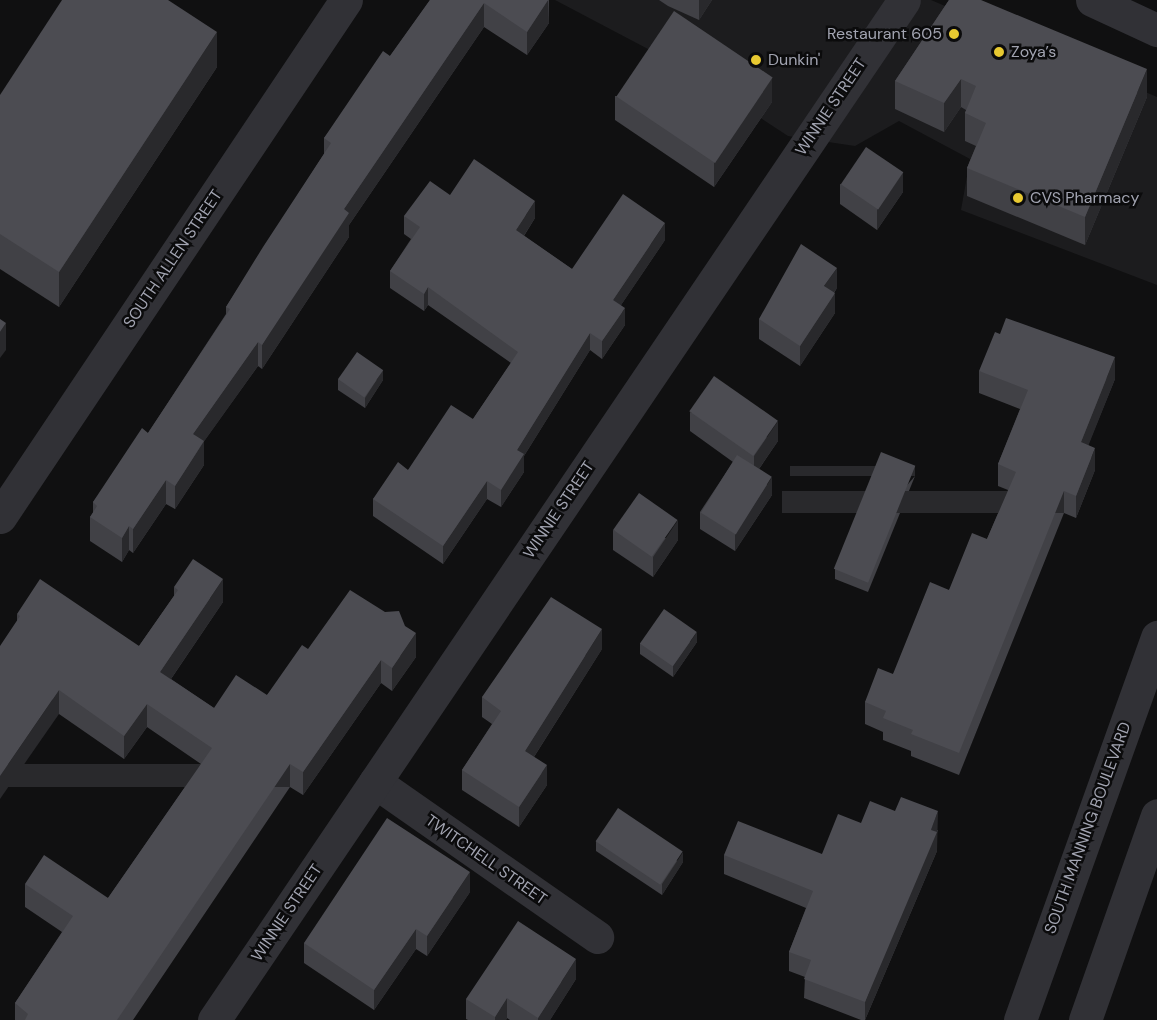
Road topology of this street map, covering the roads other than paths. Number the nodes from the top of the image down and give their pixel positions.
1 (346, 0) edge
2 (904, 0) edge
3 (1092, 0) edge
4 (1157, 30) edge
5 (0, 517) edge
6 (1157, 637) edge
7 (375, 782) junction
8 (1157, 815) edge
9 (597, 937) dead end
10 (214, 1020) edge
11 (1020, 1020) edge
12 (1085, 1020) edge

1 - 5 street, SOUTH ALLEN STREET
2 - 7 street, WINNIE STREET
3 - 4 street
6 - 11 street, SOUTH MANNING BOULEVARD
7 - 9 street, TWITCHELL STREET
7 - 10 street, WINNIE STREET
8 - 12 street

